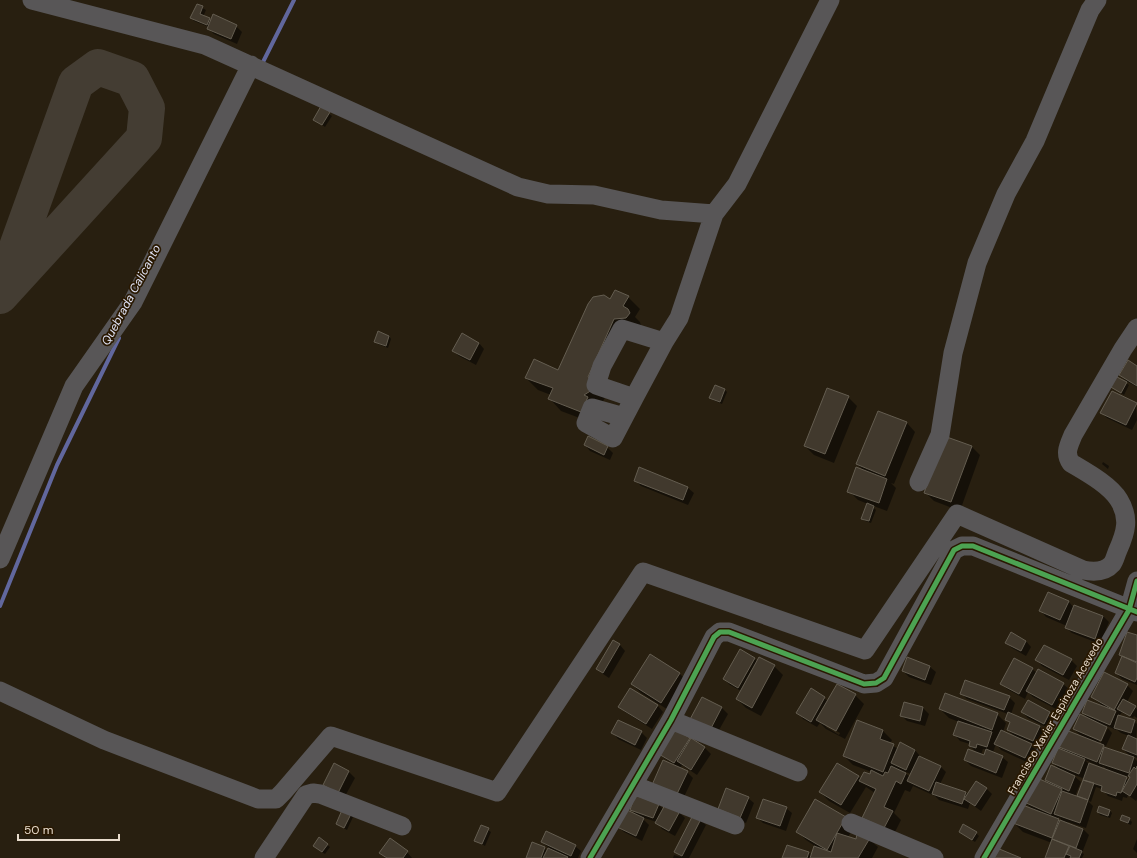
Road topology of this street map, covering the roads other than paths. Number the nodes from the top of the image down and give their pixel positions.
1 (32, 0) edge
2 (830, 0) edge
3 (1097, 0) edge
4 (257, 68) junction
5 (714, 214) junction
6 (1137, 328) edge
7 (664, 342) junction
8 (634, 398) junction
9 (624, 417) dead end
10 (919, 482) dead end
11 (0, 559) edge
12 (1137, 581) edge
13 (1133, 611) edge
14 (0, 691) edge
15 (671, 720) junction
16 (798, 772) dead end
17 (633, 785) junction
18 (852, 823) dead end
19 (735, 825) dead end
20 (402, 826) dead end
21 (264, 858) edge
22 (590, 858) edge
23 (934, 858) edge
24 (984, 858) edge

1 - 4 street
2 - 5 street
3 - 10 street
4 - 5 street
4 - 11 street
5 - 7 street
6 - 14 street
7 - 8 street
7 - 8 street
8 - 9 street
12 - 13 street, Francisco Xavier Espinoza Acevedo
13 - 15 street
13 - 24 street, Francisco Xavier Espinoza Acevedo
15 - 16 street
15 - 17 street
17 - 19 street
17 - 22 street
18 - 23 street
20 - 21 street

